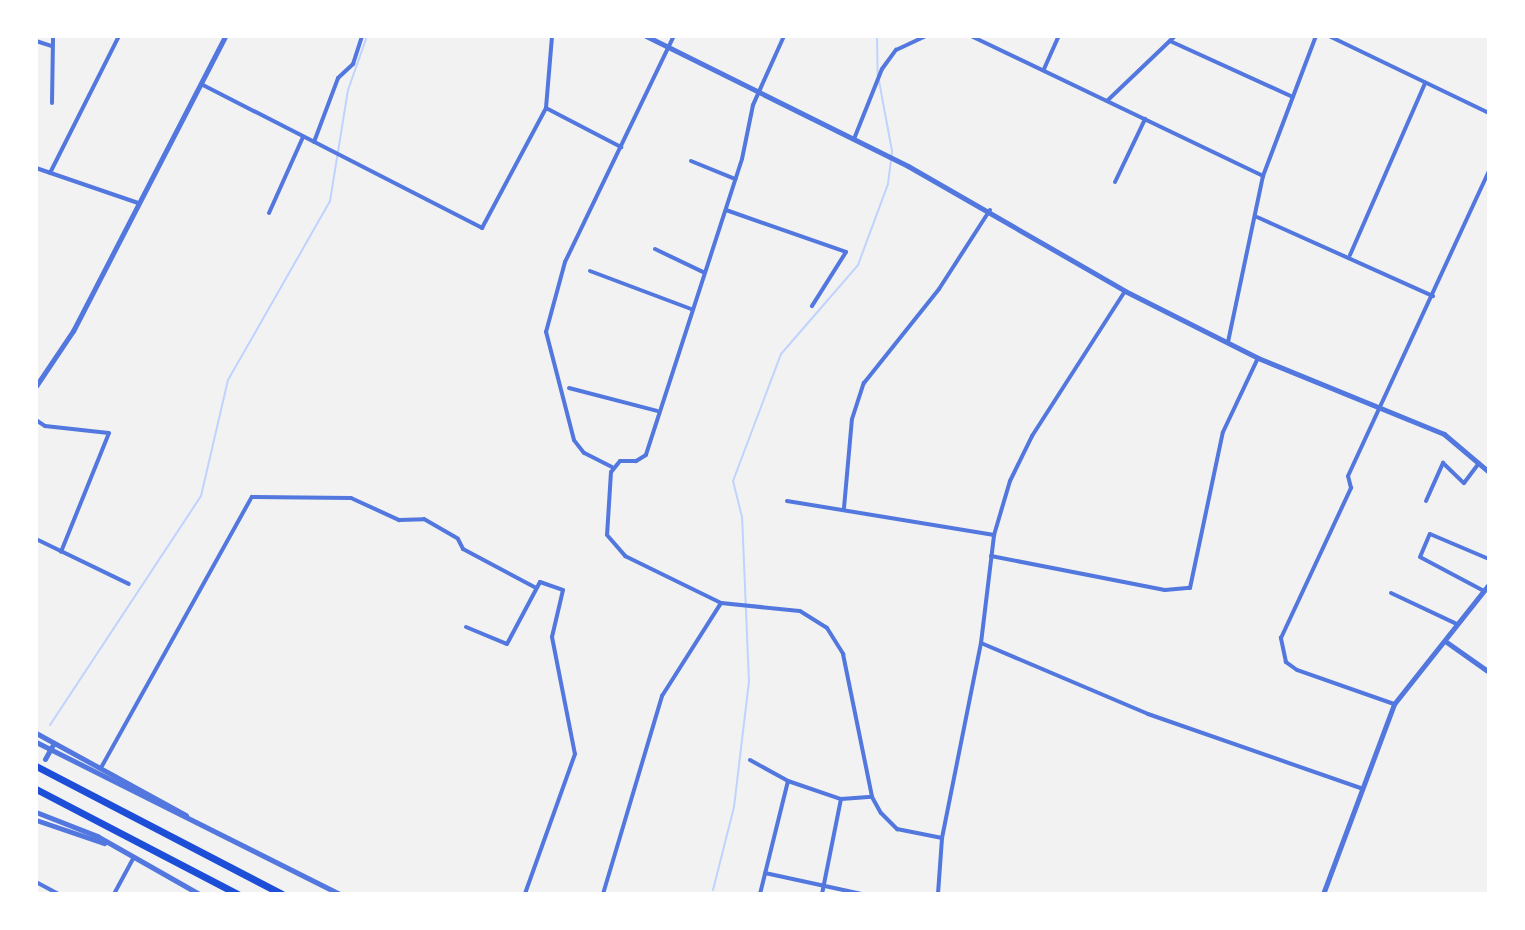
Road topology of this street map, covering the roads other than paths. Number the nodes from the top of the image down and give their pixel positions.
1 (53, 36) edge
2 (119, 36) edge
3 (225, 36) edge
4 (362, 36) edge
5 (552, 36) edge
6 (646, 36) edge
7 (674, 36) edge
8 (784, 36) edge
9 (907, 36) edge
10 (926, 36) edge
11 (971, 36) edge
12 (1059, 36) edge
13 (1175, 36) edge
14 (1316, 36) edge
15 (1329, 36) edge
16 (36, 41) edge
17 (1170, 41) junction
18 (909, 43) junction
19 (51, 46) junction
20 (670, 47) junction
21 (1044, 69) junction
22 (1425, 83) junction
23 (201, 84) junction
24 (761, 92) junction
25 (1293, 97) junction
26 (1108, 100) junction
27 (52, 103) dead end
28 (546, 108) junction
29 (1489, 113) edge
30 (1145, 118) junction
31 (303, 137) junction
32 (854, 139) junction
33 (314, 142) junction
34 (622, 147) junction
35 (691, 161) dead end
36 (36, 168) edge
37 (1489, 171) edge
38 (50, 173) junction
39 (1263, 176) junction
40 (735, 179) junction
41 (1487, 179) edge
42 (1115, 182) dead end
43 (138, 203) junction
44 (726, 210) junction
45 (990, 210) junction
46 (269, 213) dead end
47 (1257, 217) junction
48 (655, 249) dead end
49 (1350, 255) junction
50 (590, 271) dead end
51 (703, 272) junction
52 (1125, 291) junction
53 (1433, 296) junction
54 (812, 306) dead end
55 (691, 309) junction
56 (1228, 342) junction
57 (1258, 358) junction
58 (36, 370) edge
59 (47, 374) junction
60 (36, 386) edge
61 (569, 388) dead end
62 (1381, 406) junction
63 (657, 411) junction
64 (36, 420) edge
65 (1479, 463) junction
66 (612, 467) junction
67 (1489, 472) edge
68 (787, 501) dead end
69 (1426, 501) dead end
70 (844, 508) junction
71 (994, 535) junction
72 (36, 539) edge
73 (61, 552) junction
74 (991, 556) junction
75 (1489, 559) edge
76 (129, 584) dead end
77 (1489, 584) edge
78 (536, 588) junction
79 (1484, 591) junction
80 (1391, 593) dead end
81 (721, 603) junction
82 (1457, 624) junction
83 (466, 627) dead end
84 (1445, 641) junction
85 (981, 643) junction
86 (1489, 672) edge
87 (1394, 704) junction
88 (36, 733) edge
89 (36, 742) edge
90 (54, 743) junction
91 (63, 747) junction
92 (50, 750) junction
93 (58, 754) junction
94 (45, 759) dead end
95 (750, 760) dead end
96 (53, 763) dead end
97 (36, 766) edge
98 (102, 766) junction
99 (788, 781) junction
100 (1360, 788) junction
101 (36, 789) edge
102 (872, 797) junction
103 (841, 799) junction
104 (36, 812) edge
105 (190, 818) junction
106 (36, 820) edge
107 (942, 838) junction
108 (116, 847) junction
109 (134, 857) junction
110 (765, 873) junction
111 (36, 882) edge
112 (823, 887) junction
113 (59, 894) edge
114 (114, 894) edge
115 (199, 894) edge
116 (238, 894) edge
117 (282, 894) edge
118 (339, 894) edge
119 (525, 894) edge
120 (603, 894) edge
121 (760, 894) edge
122 (822, 894) edge
123 (862, 894) edge
124 (938, 894) edge
125 (1323, 894) edge

1 - 19 street
2 - 38 street
3 - 23 street
4 - 33 street
5 - 28 street
6 - 20 street
7 - 20 street
8 - 24 street
9 - 18 street
10 - 18 street
11 - 21 street
12 - 21 street
13 - 17 street
14 - 25 street
15 - 22 street
16 - 19 street
17 - 25 street
17 - 26 street
18 - 32 street
19 - 27 street
20 - 24 street
20 - 34 street
21 - 26 street
22 - 29 street
22 - 49 street
23 - 31 street
23 - 43 street
24 - 32 street
24 - 40 street
25 - 39 street
26 - 30 street
28 - 33 street
28 - 34 street
30 - 39 street
30 - 42 street
31 - 33 street
31 - 46 street
32 - 45 street
34 - 66 street
35 - 40 street
36 - 38 street
37 - 41 street
38 - 43 street
39 - 47 street
40 - 44 street
41 - 53 street
43 - 59 street
44 - 51 street
44 - 54 street
45 - 52 street
45 - 70 street
47 - 49 street
47 - 56 street
48 - 51 street
49 - 53 street
50 - 55 street
51 - 55 street
52 - 56 street
52 - 71 street
53 - 62 street
55 - 63 street
56 - 57 street
57 - 62 street
57 - 74 street
58 - 59 street
59 - 60 street
61 - 63 street
62 - 65 street
62 - 87 street
63 - 66 street
64 - 73 street
65 - 67 street
65 - 69 street
66 - 81 street
68 - 70 street
70 - 71 street
71 - 74 street
72 - 73 street
73 - 76 street
74 - 85 street
75 - 79 street
77 - 79 street
78 - 83 street
78 - 98 street
78 - 119 street
79 - 82 street
80 - 82 street
81 - 102 street
81 - 120 street
82 - 84 street
84 - 86 street
84 - 87 street
85 - 100 street
85 - 107 street
87 - 100 street
88 - 90 street
89 - 92 street
90 - 91 street
90 - 92 street
91 - 93 street
91 - 98 street
92 - 93 street
92 - 94 street
93 - 96 street
93 - 105 street
95 - 99 street
97 - 117 highway
98 - 105 street
99 - 103 street
99 - 110 street
100 - 125 street
101 - 116 highway
102 - 103 street
102 - 107 street
103 - 112 street
104 - 108 street
105 - 118 street
106 - 108 street
107 - 124 street
108 - 109 street
109 - 114 street
109 - 115 street
110 - 112 street
110 - 121 street
111 - 113 street
112 - 122 street
112 - 123 street

